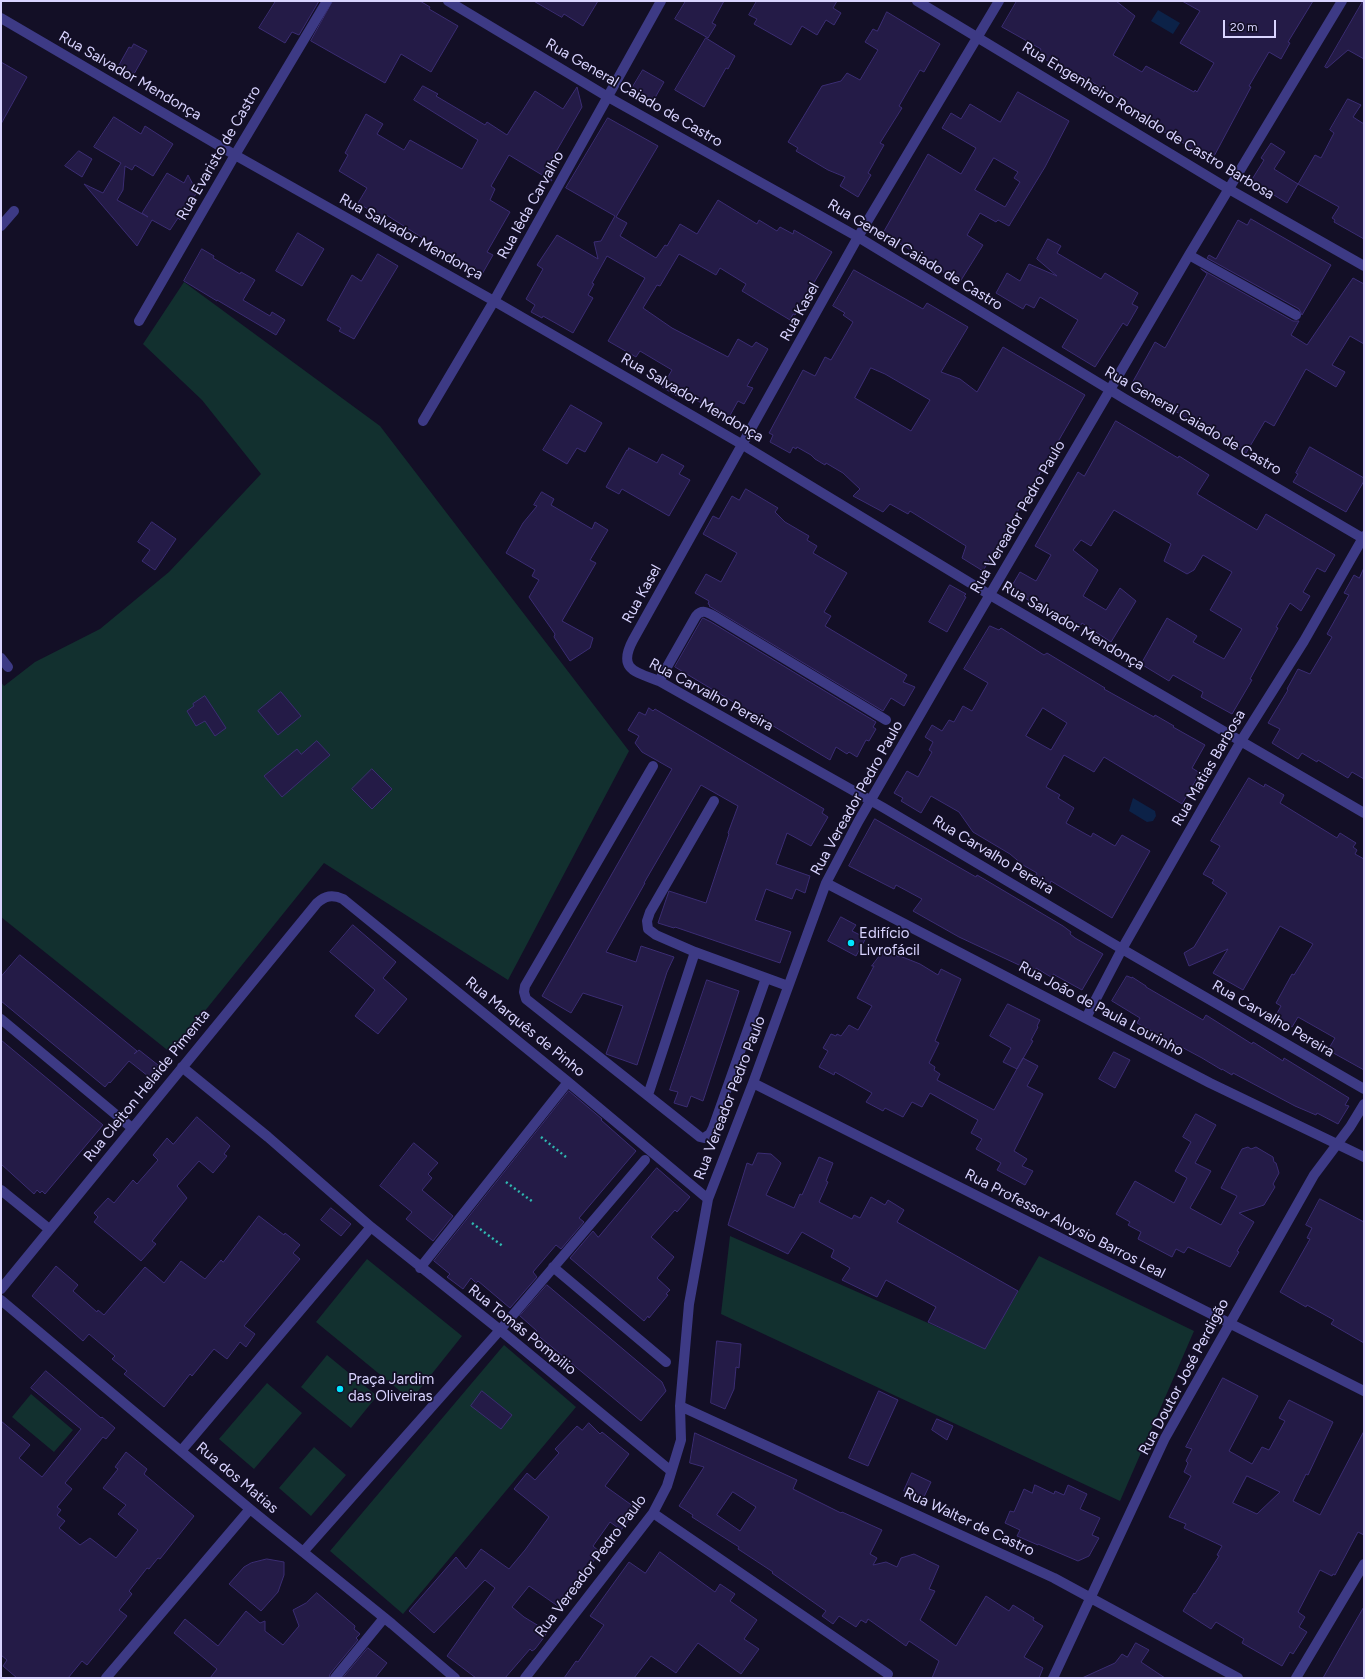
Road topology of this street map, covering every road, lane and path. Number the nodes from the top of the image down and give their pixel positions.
1 (327, 1) edge
2 (448, 1) edge
3 (662, 1) edge
4 (917, 1) edge
5 (999, 1) edge
6 (1342, 1) edge
7 (1, 18) edge
8 (977, 36) junction
9 (608, 97) junction
10 (235, 155) junction
11 (1227, 188) junction
12 (14, 211) dead end
13 (1, 226) edge
14 (858, 237) junction
15 (1188, 255) junction
16 (1364, 266) edge
17 (494, 301) junction
18 (1296, 315) dead end
19 (139, 321) dead end
20 (1110, 390) junction
21 (423, 421) dead end
22 (743, 445) junction
23 (1364, 538) edge
24 (990, 595) junction
25 (633, 640) joint
26 (1, 658) edge
27 (8, 667) dead end
28 (659, 681) junction
29 (886, 720) dead end
30 (1241, 741) junction
31 (653, 766) dead end
32 (714, 801) dead end
33 (871, 801) junction
34 (1364, 813) edge
35 (826, 883) junction
36 (317, 903) joint
37 (1122, 949) junction
38 (695, 952) junction
39 (766, 978) junction
40 (788, 986) junction
41 (1086, 1018) junction
42 (1, 1019) edge
43 (182, 1067) junction
44 (568, 1082) junction
45 (753, 1083) junction
46 (1364, 1089) edge
47 (648, 1095) junction
48 (1364, 1104) edge
49 (132, 1128) junction
50 (531, 1128) junction
51 (1337, 1144) junction
52 (566, 1157) dead end
53 (1364, 1157) edge
54 (645, 1160) dead end
55 (496, 1173) junction
56 (1, 1190) edge
57 (708, 1199) junction
58 (533, 1202) dead end
59 (462, 1215) junction
60 (371, 1227) junction
61 (49, 1230) junction
62 (504, 1247) dead end
63 (553, 1267) junction
64 (420, 1268) junction
65 (1, 1289) edge
66 (1, 1300) edge
67 (1229, 1323) junction
68 (500, 1330) junction
69 (666, 1362) dead end
70 (1364, 1391) edge
71 (680, 1406) junction
72 (181, 1451) junction
73 (671, 1471) junction
74 (250, 1509) junction
75 (653, 1513) junction
76 (303, 1552) junction
77 (1364, 1564) edge
78 (1091, 1599) junction
79 (384, 1618) junction
80 (888, 1674) dead end
81 (106, 1678) edge
82 (335, 1678) edge
83 (454, 1678) edge
84 (525, 1678) edge
85 (1053, 1678) edge
86 (1238, 1678) edge
87 (1296, 1678) edge

1 - 10 street, Rua Evaristo de Castro
2 - 9 street, Rua General Caiado de Castro
3 - 9 street, Rua Iêda Carvalho
4 - 8 street, Rua Engenheiro Ronaldo de Castro Barbosa
5 - 8 street, Rua Kasel
6 - 11 street, Rua Vereador Pedro Paulo
7 - 10 street, Rua Salvador Mendonça
8 - 11 street, Rua Engenheiro Ronaldo de Castro Barbosa
8 - 14 street, Rua Kasel
9 - 14 street, Rua General Caiado de Castro
9 - 17 street, Rua Iêda Carvalho
10 - 17 street, Rua Salvador Mendonça
10 - 19 street, Rua Evaristo de Castro
11 - 15 street, Rua Vereador Pedro Paulo
11 - 16 street, Rua Engenheiro Ronaldo de Castro Barbosa
12 - 13 street
14 - 20 street, Rua General Caiado de Castro
14 - 22 street, Rua Kasel
15 - 18 street
15 - 20 street, Rua Vereador Pedro Paulo
17 - 21 street, Rua Iêda Carvalho
17 - 22 street, Rua Salvador Mendonça
20 - 23 street, Rua General Caiado de Castro
20 - 24 street, Rua Vereador Pedro Paulo
22 - 24 street, Rua Salvador Mendonça
22 - 25 street, Rua Kasel
23 - 30 street, Rua Matias Barbosa
24 - 30 street, Rua Salvador Mendonça
24 - 33 street, Rua Vereador Pedro Paulo
25 - 28 street, Rua Carvalho Pereira
26 - 27 street
28 - 29 street
28 - 33 street, Rua Carvalho Pereira
30 - 34 street, Rua Salvador Mendonça
30 - 37 street, Rua Matias Barbosa
31 - 47 street
32 - 38 street
33 - 35 street, Rua Vereador Pedro Paulo
33 - 37 street, Rua Carvalho Pereira
35 - 40 street, Rua Vereador Pedro Paulo
35 - 41 street, Rua João de Paula Lourinho
36 - 43 street, Rua Cleiton Helaide Pimenta
36 - 44 street, Rua Marquês de Pinho
37 - 41 street, Rua Matias Barbosa
37 - 46 street, Rua Carvalho Pereira
38 - 39 street
38 - 47 street
39 - 40 street
39 - 47 street
40 - 45 street, Rua Vereador Pedro Paulo
41 - 51 street, Rua João de Paula Lourinho
42 - 49 street
43 - 49 street, Rua Cleiton Helaide Pimenta
43 - 60 street, Rua Tomás Pompilio
44 - 50 street
44 - 57 street, Rua Marquês de Pinho
45 - 57 street, Rua Vereador Pedro Paulo
45 - 67 street, Rua Professor Aloysio Barros Leal
48 - 51 street, Rua Doutor José Perdigão
49 - 61 street, Rua Cleiton Helaide Pimenta
50 - 52 path
50 - 55 street
51 - 53 street, Rua João de Paula Lourinho
51 - 67 street, Rua Doutor José Perdigão
54 - 63 street
55 - 58 path
55 - 59 street
56 - 61 street
57 - 71 street, Rua Vereador Pedro Paulo
59 - 62 path
59 - 64 street
60 - 64 street, Rua Tomás Pompilio
60 - 72 street
61 - 65 street, Rua Cleiton Helaide Pimenta
63 - 68 street
63 - 69 street
64 - 68 street, Rua Tomás Pompilio
66 - 72 street, Rua dos Matias
67 - 70 street, Rua Professor Aloysio Barros Leal
67 - 78 street, Rua Doutor José Perdigão
68 - 73 street, Rua Tomás Pompilio
68 - 76 street
71 - 73 street, Rua Vereador Pedro Paulo
71 - 78 street, Rua Walter de Castro
72 - 74 street, Rua dos Matias
73 - 75 street, Rua Vereador Pedro Paulo
74 - 76 street, Rua dos Matias
74 - 81 street
75 - 80 street
75 - 84 street, Rua Vereador Pedro Paulo
76 - 79 street, Rua dos Matias
77 - 87 street
78 - 85 street, Rua Doutor José Perdigão
78 - 86 street, Rua Walter de Castro
79 - 82 street
79 - 83 street, Rua dos Matias

